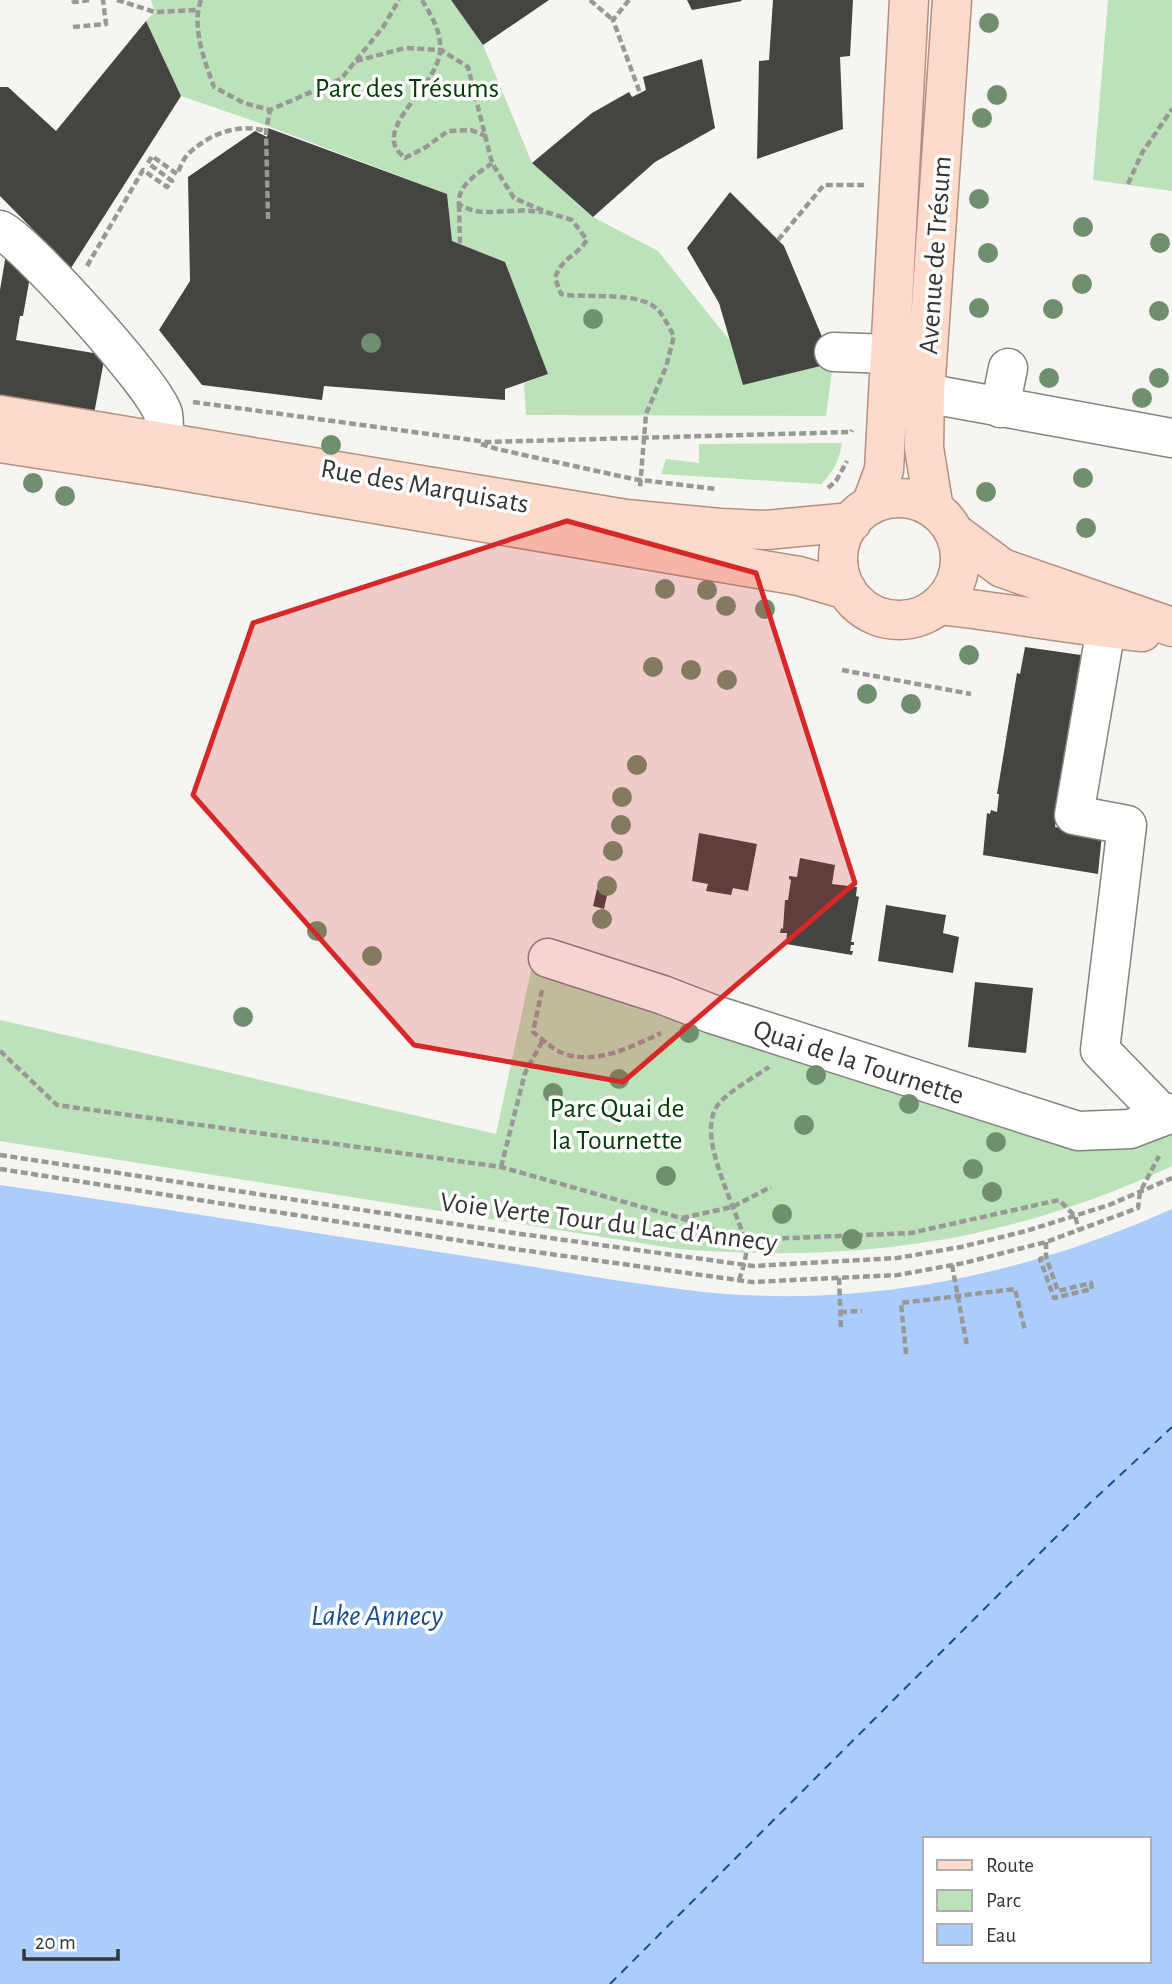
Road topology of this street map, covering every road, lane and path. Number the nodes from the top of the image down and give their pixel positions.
1 (73, 0) edge
2 (90, 0) edge
3 (103, 0) edge
4 (117, 0) edge
5 (201, 0) edge
6 (399, 0) edge
7 (422, 0) edge
8 (590, 0) edge
9 (629, 0) edge
10 (909, 0) edge
11 (952, 0) edge
12 (197, 10) junction
13 (613, 20) junction
14 (73, 27) dead end
15 (441, 50) junction
16 (356, 61) junction
17 (640, 93) dead end
18 (1172, 109) edge
19 (271, 110) junction
20 (266, 131) junction
21 (486, 136) junction
22 (492, 163) junction
23 (839, 184) dead end
24 (1128, 184) dead end
25 (458, 204) junction
26 (546, 212) junction
27 (268, 219) dead end
28 (0, 230) edge
29 (778, 240) dead end
30 (460, 244) dead end
31 (69, 297) junction
32 (893, 315) junction
33 (834, 352) dead end
34 (890, 354) junction
35 (1008, 368) dead end
36 (925, 393) junction
37 (154, 397) junction
38 (1000, 408) junction
39 (886, 413) junction
40 (1, 427) edge
41 (851, 432) junction
42 (645, 438) junction
43 (1172, 438) edge
44 (472, 440) junction
45 (850, 443) dead end
46 (848, 453) dead end
47 (160, 455) junction
48 (640, 480) junction
49 (720, 490) dead end
50 (822, 493) dead end
51 (862, 513) junction
52 (638, 520) junction
53 (944, 521) junction
54 (847, 590) junction
55 (940, 605) junction
56 (1172, 627) edge
57 (1106, 628) junction
58 (1172, 635) edge
59 (842, 670) dead end
60 (971, 694) dead end
61 (548, 958) joint
62 (704, 1011) junction
63 (543, 1040) junction
64 (790, 1040) junction
65 (0, 1051) edge
66 (1166, 1125) edge
67 (0, 1155) edge
68 (501, 1167) junction
69 (0, 1169) edge
70 (1172, 1178) edge
71 (771, 1187) dead end
72 (1140, 1192) junction
73 (732, 1207) junction
74 (1074, 1216) junction
75 (681, 1218) junction
76 (1079, 1230) junction
77 (743, 1240) junction
78 (1046, 1242) junction
79 (1046, 1257) junction
80 (743, 1264) junction
81 (952, 1265) junction
82 (839, 1278) junction
83 (739, 1280) junction
84 (958, 1296) junction
85 (862, 1311) dead end
86 (840, 1312) junction
87 (841, 1329) dead end
88 (1025, 1331) dead end
89 (967, 1346) dead end
90 (906, 1354) dead end

1 - 2 path
3 - 14 path
4 - 12 path
5 - 12 path
6 - 16 path
7 - 15 path
8 - 13 path
9 - 13 path
10 - 32 main road, Avenue de Trésum
11 - 36 main road, Avenue de Trésum
12 - 19 path
13 - 17 path
15 - 16 path
15 - 21 path
15 - 21 path
16 - 19 path
18 - 24 path
19 - 20 path
20 - 27 path
20 - 31 path
21 - 22 path
22 - 25 path
22 - 26 path
23 - 29 path
25 - 26 path
25 - 30 path
26 - 42 path
28 - 31 street
31 - 37 street
32 - 34 main road, Avenue de Trésum
32 - 36 street
33 - 34 street
34 - 39 main road, Avenue de Trésum
35 - 38 street
36 - 38 street
36 - 53 main road, Avenue de Trésum
37 - 44 path
37 - 47 street
38 - 43 street
39 - 41 path
39 - 51 main road, Avenue de Trésum
40 - 47 main road, Rue des Marquisats
41 - 42 path
41 - 45 path
42 - 44 path
42 - 48 path
44 - 48 path
46 - 50 path
47 - 52 main road, Rue des Marquisats
47 - 54 main road, Rue des Marquisats
48 - 49 path
48 - 52 path
51 - 52 main road, Rue des Marquisats
51 - 53 main road
51 - 54 main road
53 - 55 main road
53 - 56 main road
54 - 55 main road
55 - 57 main road
57 - 58 main road
57 - 66 street
59 - 60 path
61 - 62 street, Quai de la Tournette
61 - 63 path
62 - 63 path
62 - 64 street, Quai de la Tournette
63 - 68 path
64 - 66 street, Quai de la Tournette
64 - 73 path
65 - 68 path
66 - 72 path
67 - 80 path, Voie Verte Tour du Lac d'Annecy
68 - 75 path
69 - 83 path
70 - 72 path, Voie Verte Tour du Lac d'Annecy
71 - 73 path
72 - 74 path, Voie Verte Tour du Lac d'Annecy
72 - 76 path
73 - 75 path
73 - 77 path
74 - 76 path
74 - 77 path
74 - 80 path, Voie Verte Tour du Lac d'Annecy
75 - 77 path
76 - 78 path
77 - 80 path
78 - 79 path
78 - 81 path
79 - 79 path
80 - 83 path
81 - 82 path
81 - 84 path
82 - 83 path
82 - 86 path
84 - 88 path
84 - 89 path
84 - 90 path
85 - 86 path
86 - 87 path

